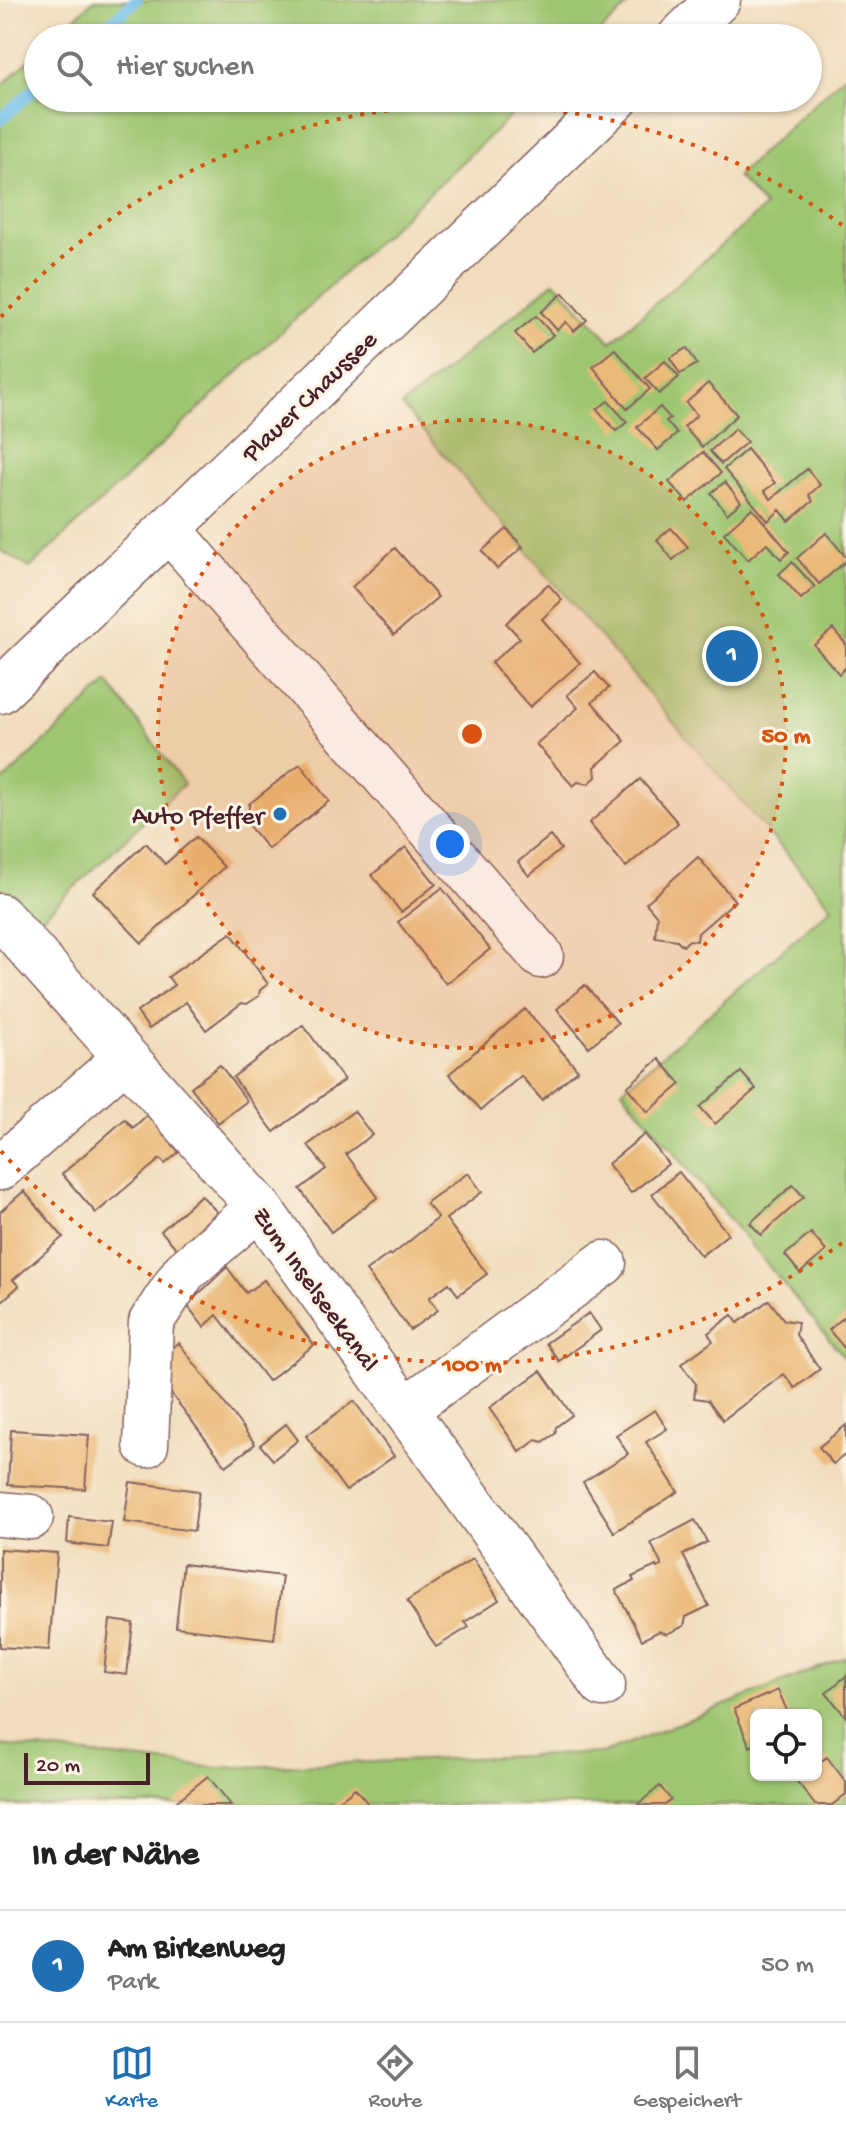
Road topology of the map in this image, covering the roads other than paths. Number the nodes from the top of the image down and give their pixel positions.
1 (718, 0) edge
2 (693, 24) edge
3 (602, 112) edge
4 (169, 529) junction
5 (0, 691) edge
6 (0, 916) edge
7 (541, 956) dead end
8 (125, 1058) junction
9 (0, 1168) edge
10 (259, 1207) junction
11 (604, 1263) dead end
12 (406, 1409) junction
13 (146, 1445) dead end
14 (603, 1685) dead end

1 - 2 street
3 - 4 street, Plauer Chaussee
4 - 5 street, Plauer Chaussee
4 - 7 street
6 - 8 street, Zum Inselseekanal
8 - 9 street
8 - 10 street, Zum Inselseekanal
10 - 12 street, Zum Inselseekanal
10 - 13 street
11 - 12 street
12 - 14 street, Zum Inselseekanal

